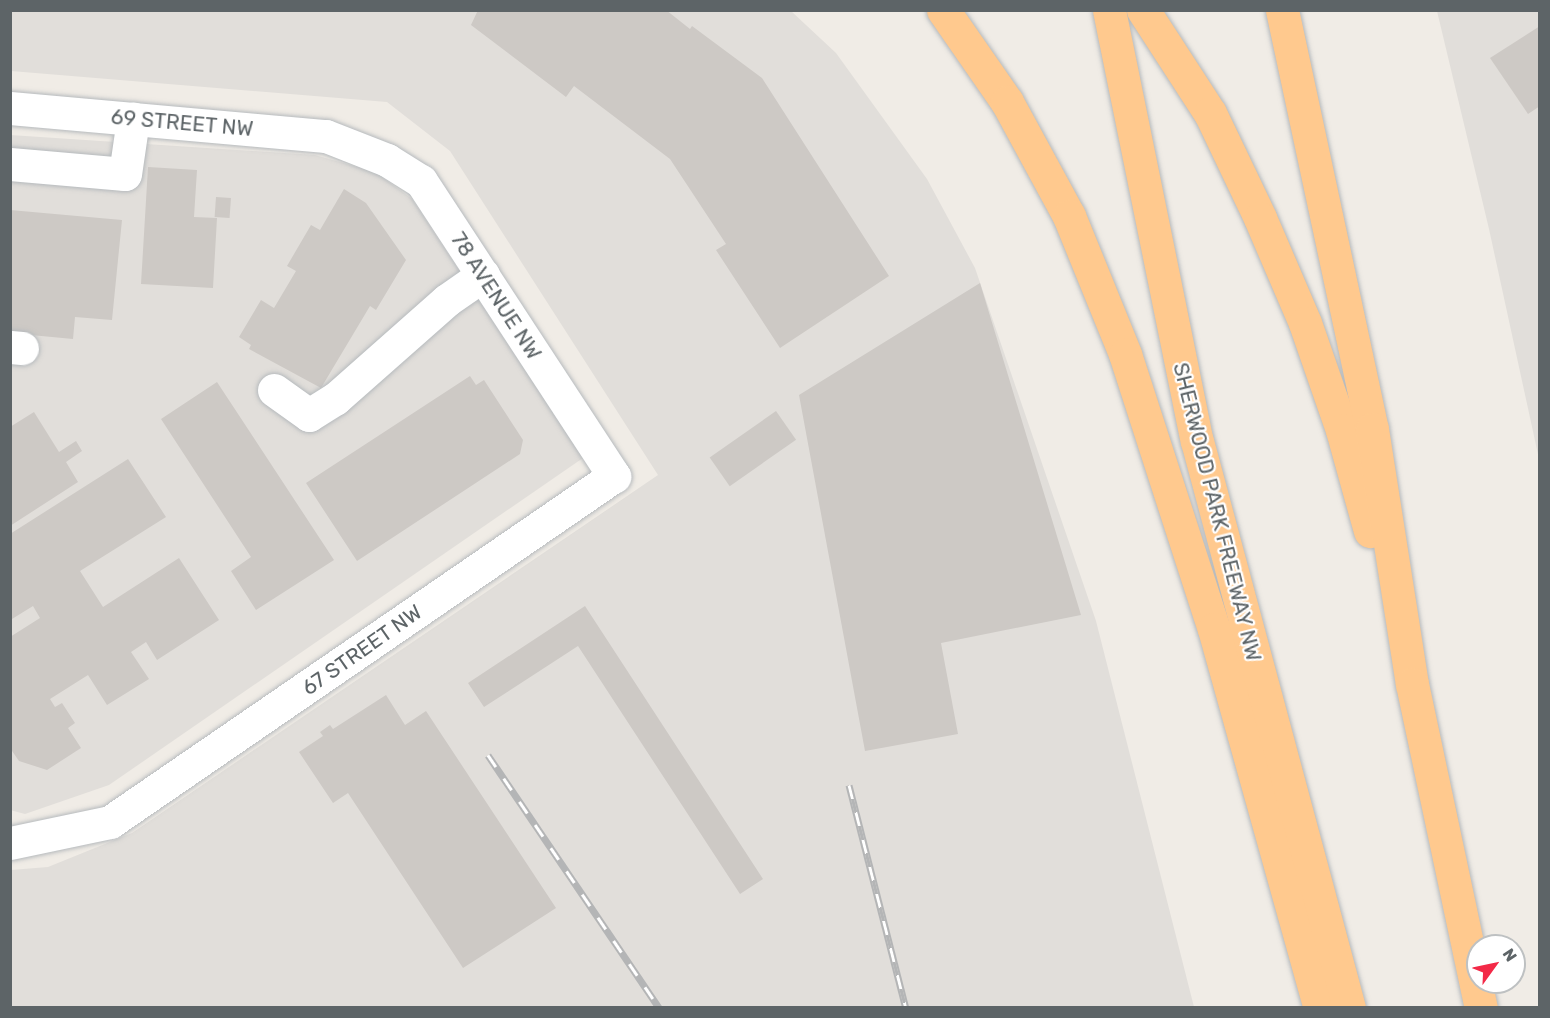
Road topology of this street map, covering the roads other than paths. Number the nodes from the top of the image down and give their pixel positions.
1 (943, 10) edge
2 (1109, 10) edge
3 (1143, 10) edge
4 (1282, 10) edge
5 (10, 108) edge
6 (133, 119) junction
7 (352, 144) joint
8 (10, 164) edge
9 (483, 275) junction
10 (274, 390) dead end
11 (614, 476) joint
12 (1412, 684) junction
13 (10, 843) edge
14 (1320, 1008) edge
15 (1348, 1008) edge
16 (1481, 1008) edge

1 - 14 highway
2 - 15 highway, SHERWOOD PARK FREEWAY NW
3 - 12 highway
4 - 12 highway
5 - 6 street, 69 STREET NW
6 - 7 street, 69 STREET NW
6 - 8 street
7 - 9 street, 78 AVENUE NW
9 - 10 street
9 - 11 street, 78 AVENUE NW
11 - 13 street, 67 STREET NW
12 - 16 highway

